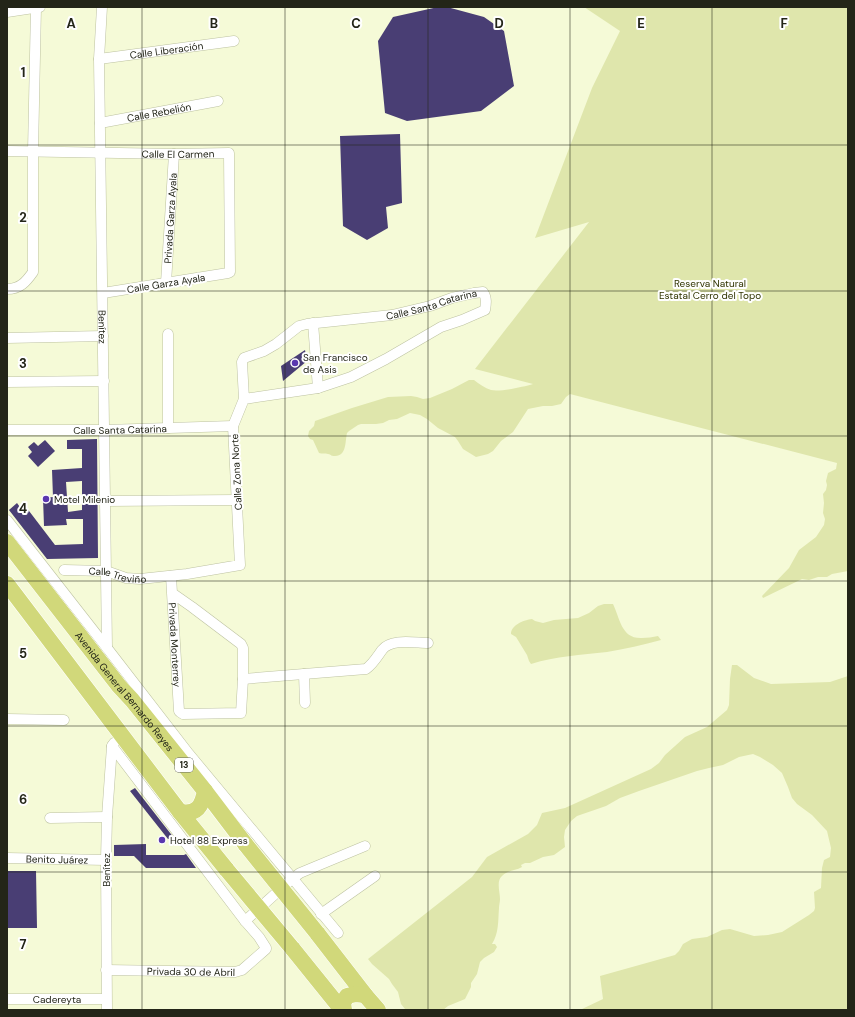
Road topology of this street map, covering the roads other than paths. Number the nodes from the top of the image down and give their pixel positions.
1 (36, 7) edge
2 (40, 7) edge
3 (102, 7) edge
4 (7, 12) edge
5 (234, 41) dead end
6 (99, 59) junction
7 (218, 102) dead end
8 (100, 123) junction
9 (7, 151) edge
10 (33, 151) junction
11 (100, 152) junction
12 (174, 154) junction
13 (229, 272) joint
14 (166, 283) junction
15 (7, 289) edge
16 (103, 293) junction
17 (313, 323) junction
18 (168, 334) dead end
19 (104, 336) junction
20 (7, 338) edge
21 (244, 358) joint
22 (104, 381) junction
23 (7, 382) edge
24 (318, 388) junction
25 (244, 399) junction
26 (233, 426) junction
27 (168, 428) junction
28 (7, 430) edge
29 (104, 430) junction
30 (237, 500) junction
31 (105, 501) junction
32 (7, 520) edge
33 (7, 542) edge
34 (240, 565) joint
35 (64, 570) dead end
36 (106, 572) junction
37 (171, 576) junction
38 (7, 584) edge
39 (172, 593) junction
40 (428, 643) dead end
41 (107, 648) junction
42 (304, 674) junction
43 (243, 678) junction
44 (305, 703) dead end
45 (7, 719) edge
46 (64, 720) dead end
47 (116, 740) junction
48 (184, 758) junction
49 (205, 791) junction
50 (180, 812) junction
51 (107, 817) junction
52 (50, 818) dead end
53 (365, 846) dead end
54 (7, 858) edge
55 (106, 860) junction
56 (375, 876) dead end
57 (293, 878) junction
58 (321, 914) junction
59 (245, 921) junction
60 (338, 933) dead end
61 (106, 970) junction
62 (365, 995) junction
63 (7, 999) edge
64 (106, 999) junction
65 (107, 1010) edge
66 (343, 1010) edge
67 (378, 1010) edge

1 - 2 street
1 - 4 street
1 - 10 street
3 - 6 street, Benítez
5 - 6 street, Calle Liberación
6 - 8 street, Benítez
7 - 8 street, Calle Rebelión
8 - 11 street, Benítez
9 - 10 street, Calle El Carmen
10 - 11 street, Calle El Carmen
10 - 15 street
11 - 12 street, Calle El Carmen
11 - 16 street, Benítez
12 - 13 street, Calle El Carmen
12 - 14 street, Privada Garza Ayala
13 - 14 street, Calle Garza Ayala
14 - 16 street, Calle Garza Ayala
16 - 19 street, Benítez
17 - 21 street, Calle Santa Catarina
17 - 24 street
17 - 24 street, Calle Santa Catarina
18 - 27 street
19 - 20 street
19 - 22 street, Benítez
21 - 25 street, Calle Zona Norte
22 - 23 street
22 - 29 street, Benítez
24 - 25 street
25 - 26 street, Calle Zona Norte
26 - 27 street, Calle Santa Catarina
26 - 30 street, Calle Zona Norte
27 - 29 street, Calle Santa Catarina
28 - 29 street, Calle Santa Catarina
29 - 31 street, Benítez
30 - 31 street
30 - 34 street, Calle Zona Norte
31 - 36 street, Benítez
32 - 41 street
33 - 48 main road, Avenida General Bernardo Reyes / 13
34 - 37 street, Calle Treviño
35 - 36 street, Calle Treviño
36 - 37 street, Calle Treviño
36 - 41 street, Benítez
37 - 39 street, Privada Monterrey
38 - 47 main road
39 - 43 street
39 - 43 street, Privada Monterrey
40 - 42 street
41 - 48 street
42 - 43 street
42 - 44 street
45 - 46 street
47 - 50 main road
47 - 51 street, Benítez
47 - 59 street
48 - 49 main road, Avenida General Bernardo Reyes / 13
48 - 57 street
49 - 50 main road
49 - 62 main road, Avenida General Bernardo Reyes / 13, bridge
50 - 66 main road, bridge
51 - 52 street
51 - 55 street, Benítez
53 - 57 street
54 - 55 street, Benito Juárez
55 - 61 street, Benítez
56 - 58 street
57 - 58 street
57 - 59 street
58 - 60 street
59 - 61 street, Privada 30 de Abril
61 - 64 street, Benítez
62 - 66 main road
62 - 67 main road, Avenida General Bernardo Reyes / 13
63 - 64 street, Cadereyta
64 - 65 street, Benítez

